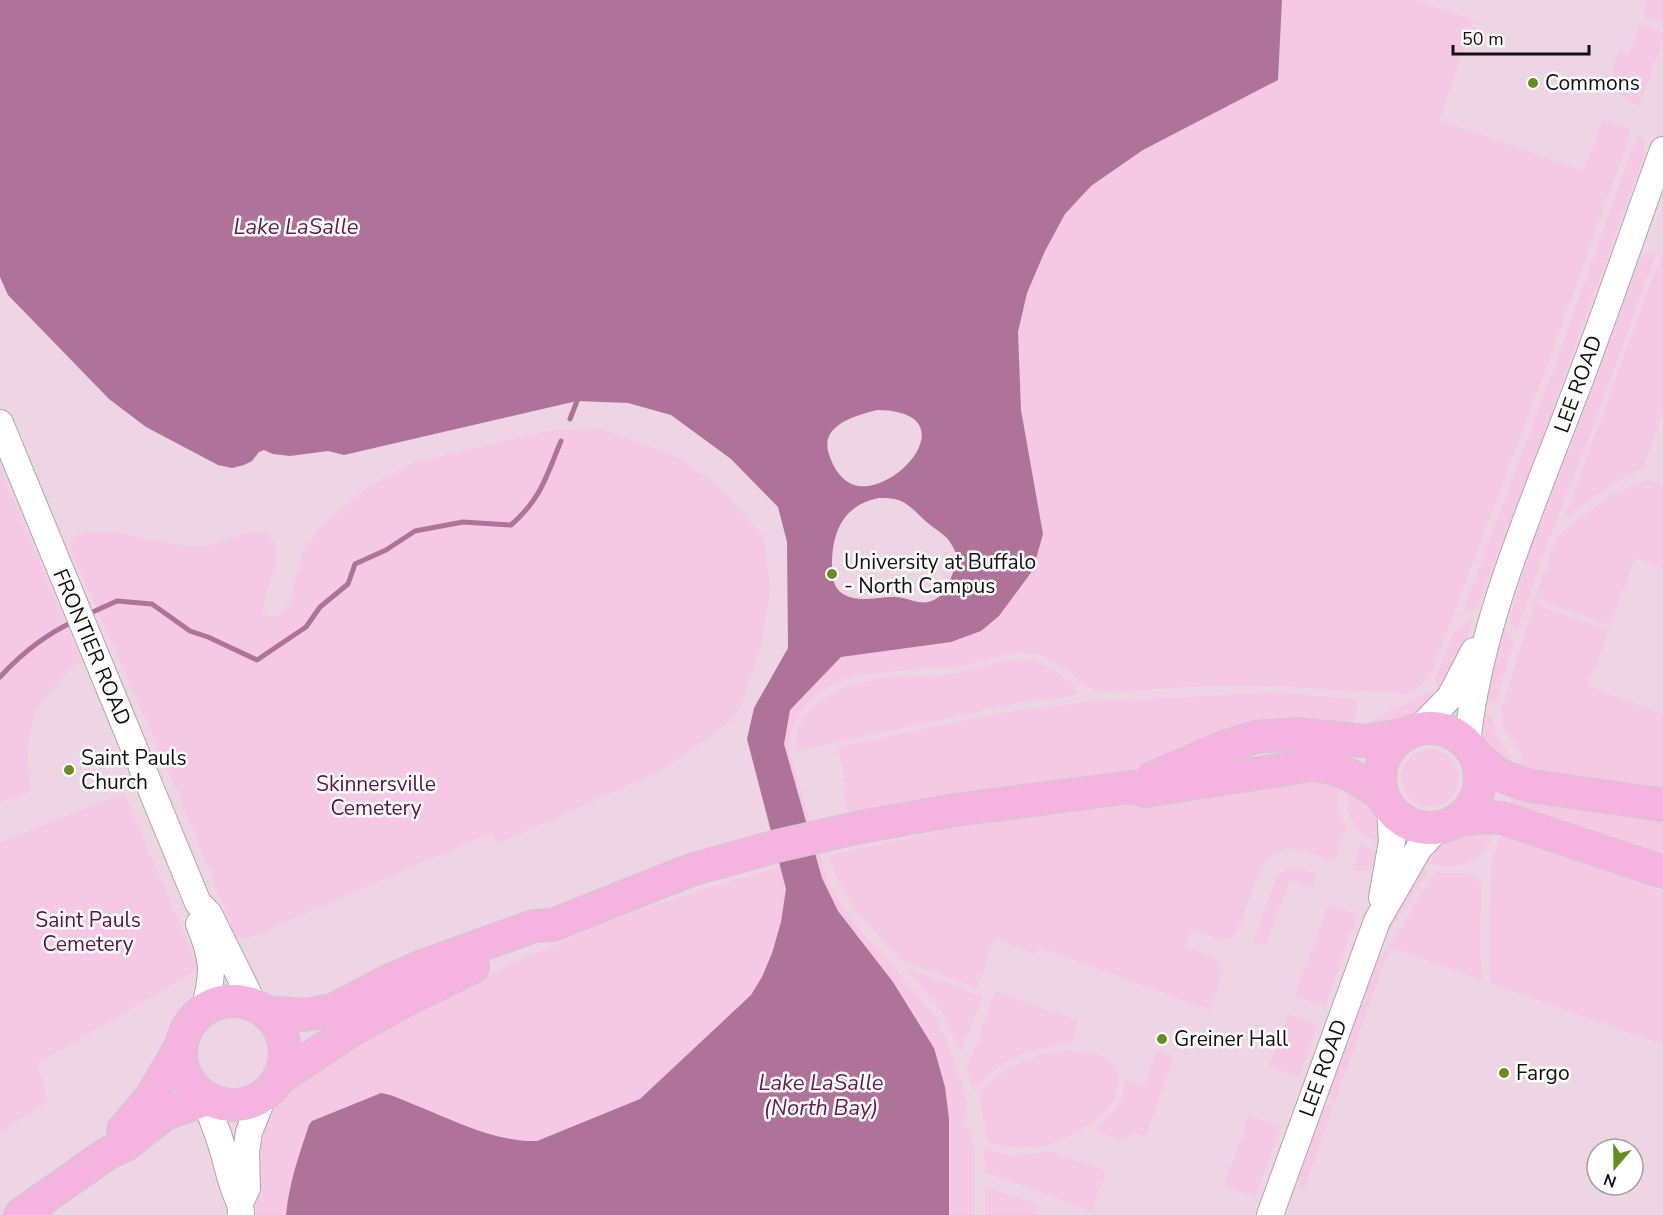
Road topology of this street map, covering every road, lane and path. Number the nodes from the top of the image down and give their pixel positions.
1 (1663, 150) edge
2 (0, 423) edge
3 (1492, 616) junction
4 (1411, 732) junction
5 (1469, 747) junction
6 (1132, 787) junction
7 (1386, 802) junction
8 (1663, 805) edge
9 (1449, 824) junction
10 (1663, 872) edge
11 (198, 903) junction
12 (1377, 921) junction
13 (553, 925) junction
14 (259, 1007) junction
15 (204, 1010) junction
16 (180, 1048) junction
17 (272, 1087) junction
18 (207, 1099) junction
19 (108, 1153) junction
20 (240, 1209) edge
21 (20, 1215) edge
22 (1270, 1215) edge

1 - 3 street, LEE ROAD
2 - 11 street, FRONTIER ROAD
3 - 4 street, LEE ROAD
3 - 5 street, LEE ROAD
4 - 5 main road
4 - 6 main road
4 - 7 main road
5 - 8 main road
5 - 9 main road
6 - 7 main road
6 - 13 main road
7 - 9 main road
7 - 12 street, LEE ROAD
9 - 10 main road
9 - 12 street, LEE ROAD
11 - 14 street, FRONTIER ROAD
11 - 15 street, FRONTIER ROAD
12 - 22 street, LEE ROAD
13 - 14 main road
13 - 17 main road
14 - 15 main road
14 - 17 main road
15 - 16 main road
16 - 18 main road
16 - 19 main road
17 - 18 main road
17 - 20 street
18 - 19 main road
18 - 20 street
19 - 21 main road

